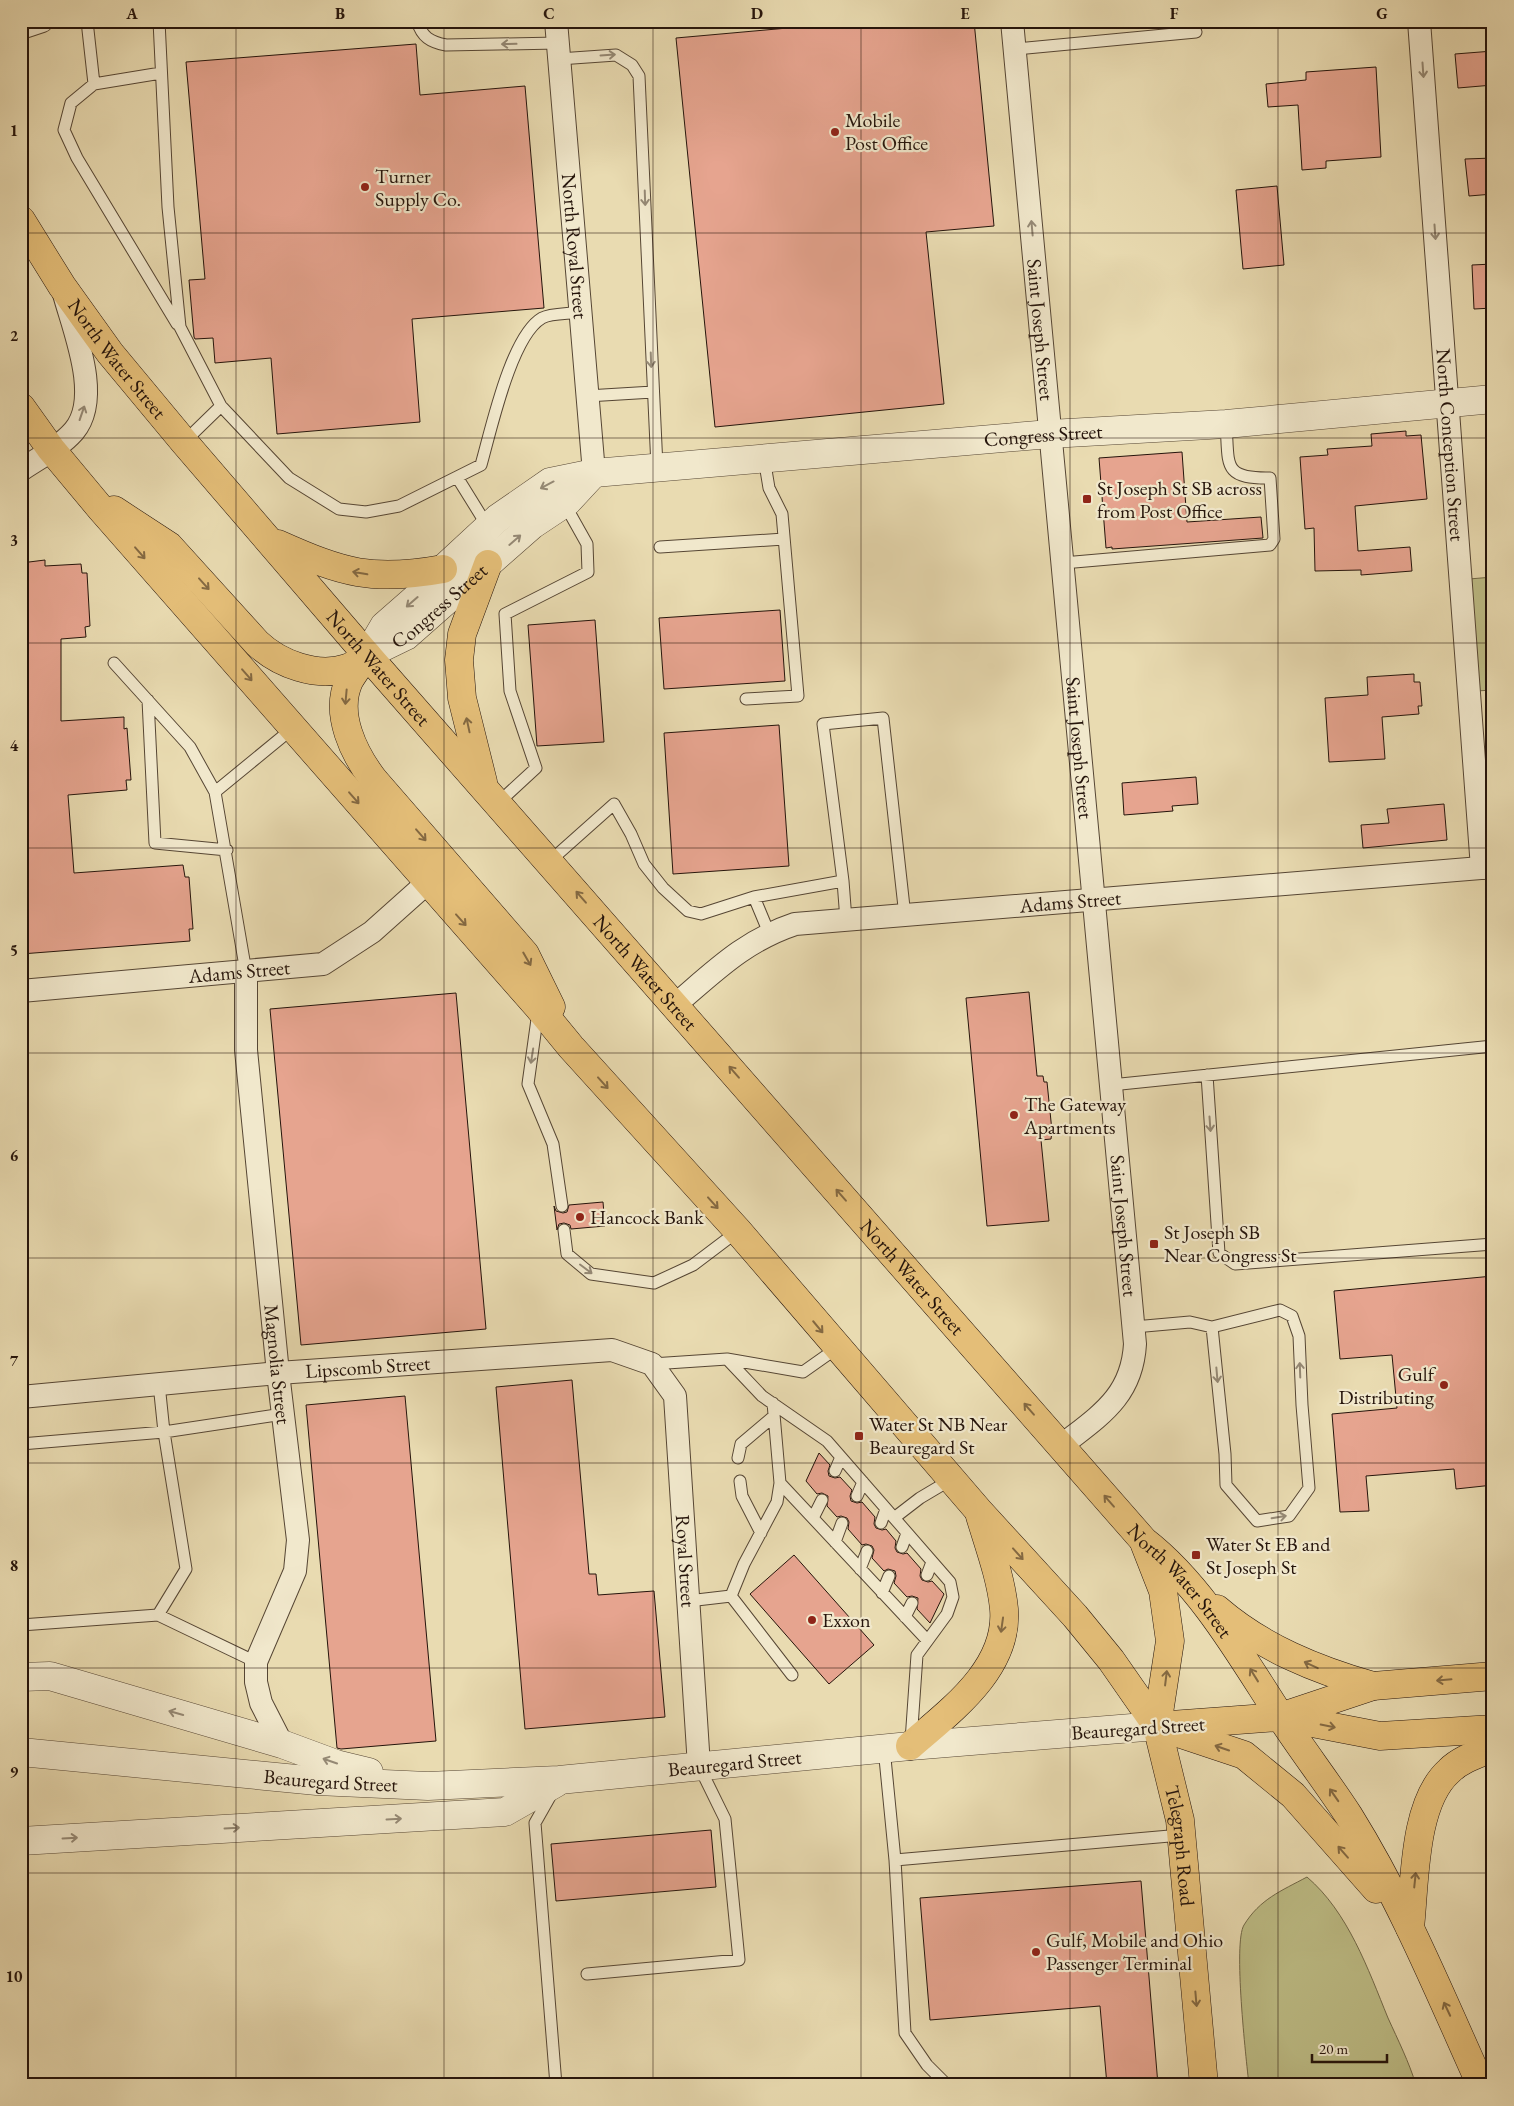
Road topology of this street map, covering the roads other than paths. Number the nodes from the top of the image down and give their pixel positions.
1 (42, 21) edge
2 (87, 21) edge
3 (158, 21) edge
4 (417, 21) edge
5 (556, 21) edge
6 (1012, 21) edge
7 (1419, 21) edge
8 (21, 28) edge
9 (1196, 32) dead end
10 (1016, 49) junction
11 (558, 51) junction
12 (161, 73) junction
13 (94, 84) junction
14 (21, 220) edge
15 (62, 286) junction
16 (580, 312) junction
17 (180, 327) junction
18 (653, 392) junction
19 (587, 396) junction
20 (1493, 399) edge
21 (1447, 403) junction
22 (221, 406) junction
23 (21, 407) edge
24 (1226, 424) junction
25 (1050, 434) junction
26 (184, 442) junction
27 (51, 449) junction
28 (764, 458) junction
29 (656, 467) junction
30 (21, 470) edge
31 (594, 472) junction
32 (457, 477) junction
33 (84, 489) junction
34 (564, 503) junction
35 (488, 527) junction
36 (784, 539) junction
37 (270, 540) junction
38 (660, 547) dead end
39 (1063, 563) junction
40 (488, 564) junction
41 (443, 568) junction
42 (367, 655) junction
43 (114, 663) dead end
44 (148, 700) junction
45 (746, 700) dead end
46 (294, 728) junction
47 (216, 792) junction
48 (491, 796) junction
49 (227, 850) junction
50 (550, 861) junction
51 (1487, 867) edge
52 (843, 881) junction
53 (428, 882) junction
54 (754, 897) junction
55 (1094, 901) junction
56 (905, 916) junction
57 (846, 920) junction
58 (769, 933) junction
59 (246, 972) junction
60 (21, 991) edge
61 (675, 1005) junction
62 (539, 1008) junction
63 (1493, 1046) edge
64 (571, 1047) junction
65 (1207, 1075) junction
66 (1111, 1085) junction
67 (562, 1206) dead end
68 (564, 1230) dead end
69 (738, 1231) junction
70 (1493, 1244) edge
71 (1134, 1327) junction
72 (1212, 1327) junction
73 (836, 1348) junction
74 (727, 1360) junction
75 (652, 1364) junction
76 (278, 1374) junction
77 (159, 1384) junction
78 (21, 1397) edge
79 (772, 1403) junction
80 (283, 1414) junction
81 (774, 1416) junction
82 (164, 1432) junction
83 (21, 1444) edge
84 (1061, 1446) junction
85 (841, 1457) junction
86 (738, 1458) dead end
87 (835, 1471) dead end
88 (952, 1479) junction
89 (740, 1481) dead end
90 (863, 1482) junction
91 (780, 1483) junction
92 (857, 1496) dead end
93 (822, 1500) dead end
94 (886, 1509) junction
95 (978, 1510) junction
96 (813, 1518) junction
97 (894, 1518) junction
98 (842, 1523) dead end
99 (881, 1523) dead end
100 (907, 1532) junction
101 (761, 1533) junction
102 (1144, 1540) junction
103 (834, 1542) junction
104 (902, 1547) dead end
105 (867, 1551) dead end
106 (932, 1562) junction
107 (860, 1569) junction
108 (927, 1575) dead end
109 (889, 1576) dead end
110 (1190, 1587) junction
111 (882, 1593) junction
112 (731, 1596) junction
113 (688, 1601) junction
114 (912, 1603) dead end
115 (158, 1615) junction
116 (905, 1617) junction
117 (21, 1625) edge
118 (927, 1640) junction
119 (256, 1662) junction
120 (792, 1675) dead end
121 (1493, 1676) edge
122 (21, 1677) edge
123 (1373, 1686) junction
124 (1280, 1717) junction
125 (1157, 1726) junction
126 (1493, 1729) edge
127 (282, 1744) junction
128 (897, 1747) junction
129 (1493, 1748) edge
130 (21, 1752) edge
131 (699, 1766) junction
132 (560, 1780) junction
133 (428, 1786) junction
134 (1182, 1835) junction
135 (21, 1840) edge
136 (895, 1860) junction
137 (1410, 1928) junction
138 (587, 1974) dead end
139 (556, 2085) edge
140 (947, 2085) edge
141 (1204, 2085) edge
142 (1482, 2085) edge

1 - 8 street
2 - 13 lane
3 - 12 lane
11 -> 4 lane
5 - 11 street, North Royal Street
6 - 10 street, Saint Joseph Street
7 -> 21 street, North Conception Street
9 - 10 lane
25 -> 10 street, Saint Joseph Street
11 - 16 street, North Royal Street
11 -> 18 lane
12 - 13 lane
12 - 17 lane
13 - 17 lane
14 - 15 main road, North Water Street
15 - 26 main road, North Water Street
27 -> 15 street
16 - 19 street, North Royal Street
16 - 32 lane
17 - 22 lane
18 - 19 lane
18 - 29 lane
19 - 31 street, North Royal Street
20 - 21 street, Congress Street
21 - 24 street, Congress Street
21 - 51 street, North Conception Street
22 - 26 lane
22 - 32 lane
23 - 27 main road
24 - 25 street, Congress Street
24 - 39 lane
25 - 28 street, Congress Street
25 - 39 street, Saint Joseph Street
26 - 37 main road, North Water Street
27 - 30 street
27 - 33 main road
28 - 29 street, Congress Street
28 - 36 lane
29 - 31 street, Congress Street
31 - 34 street, Congress Street
31 -> 35 street, Congress Street
32 - 35 lane
33 -> 42 main road
33 -> 46 main road
40 -> 34 street, Congress Street
34 - 48 lane
35 - 41 street, Congress Street
36 - 38 lane
36 - 45 lane
41 -> 37 main road
37 - 42 main road, North Water Street
39 - 55 street, Saint Joseph Street
40 - 42 street, Congress Street
48 -> 40 main road
41 -> 42 street, Congress Street
42 - 48 main road, North Water Street
42 -> 64 main road
43 - 44 lane
44 - 47 lane
44 - 49 lane
46 - 47 lane
46 -> 53 main road
47 - 49 lane
48 - 50 main road, North Water Street
49 - 59 lane
50 - 54 lane
61 -> 50 main road, North Water Street
51 - 55 street, Adams Street
52 - 54 lane
52 - 56 lane
52 - 57 lane
53 - 59 street, Adams Street
53 -> 62 main road
54 - 58 lane
55 - 56 street, Adams Street
55 - 66 street, Saint Joseph Street
56 - 57 street, Adams Street
57 - 58 street, Adams Street
58 - 61 street, Adams Street
59 - 60 street, Adams Street
59 - 76 street, Magnolia Street
84 -> 61 main road, North Water Street
62 - 64 main road
62 -> 67 lane
63 - 65 lane
64 -> 69 main road
65 - 66 lane
65 -> 70 lane
66 - 71 street, Saint Joseph Street
68 -> 69 lane
69 -> 73 main road
71 - 72 lane
71 - 84 street, Saint Joseph Street
72 -> 72 lane
73 - 74 lane
73 - 88 main road
74 - 75 lane
74 - 79 lane
75 - 76 street, Lipscomb Street
75 - 113 street, Royal Street
76 - 77 street, Lipscomb Street
76 - 80 street, Magnolia Street
77 - 78 street, Lipscomb Street
77 - 82 lane
79 - 81 lane
79 - 85 lane
80 - 82 lane
80 - 119 street, Magnolia Street
81 - 86 lane
81 - 91 lane
82 - 83 lane
82 - 115 lane
102 -> 84 main road, North Water Street
85 - 87 lane
85 - 90 lane
88 - 95 main road
88 - 97 lane
89 - 101 lane
90 - 92 lane
90 - 94 lane
91 - 96 lane
91 - 101 lane
93 - 96 lane
94 - 97 lane
94 - 99 lane
95 -> 125 main road
95 -> 128 main road
96 - 103 lane
97 - 100 lane
98 - 103 lane
100 - 104 lane
100 - 106 lane
101 - 112 lane
102 - 110 main road, North Water Street
125 -> 102 main road
103 - 107 lane
105 - 107 lane
106 - 108 lane
106 - 118 lane
107 - 111 lane
109 - 111 lane
123 -> 110 main road
124 -> 110 main road, North Water Street
111 - 116 lane
112 - 113 lane
112 - 120 lane
113 - 131 street, Royal Street
114 - 116 lane
115 - 117 lane
115 - 119 lane
116 - 118 lane
118 - 128 lane
119 - 127 street, Magnolia Street
121 -> 123 main road, Beauregard Street
127 -> 122 street
123 - 124 main road, Beauregard Street
124 - 125 main road, Beauregard Street
124 -> 126 main road, Beauregard Street
137 -> 124 main road, North Water Street
125 - 128 street, Beauregard Street
125 - 134 main road, Telegraph Road
137 -> 125 main road
133 -> 127 street
128 - 131 street, Beauregard Street
128 - 136 lane
137 -> 129 main road
130 - 133 street, Beauregard Street
131 - 132 street, Beauregard Street
131 - 138 lane
132 - 133 street, Beauregard Street
135 -> 132 street
132 - 139 lane
134 - 136 lane
134 -> 141 main road, Telegraph Road
136 - 140 lane
142 -> 137 main road

